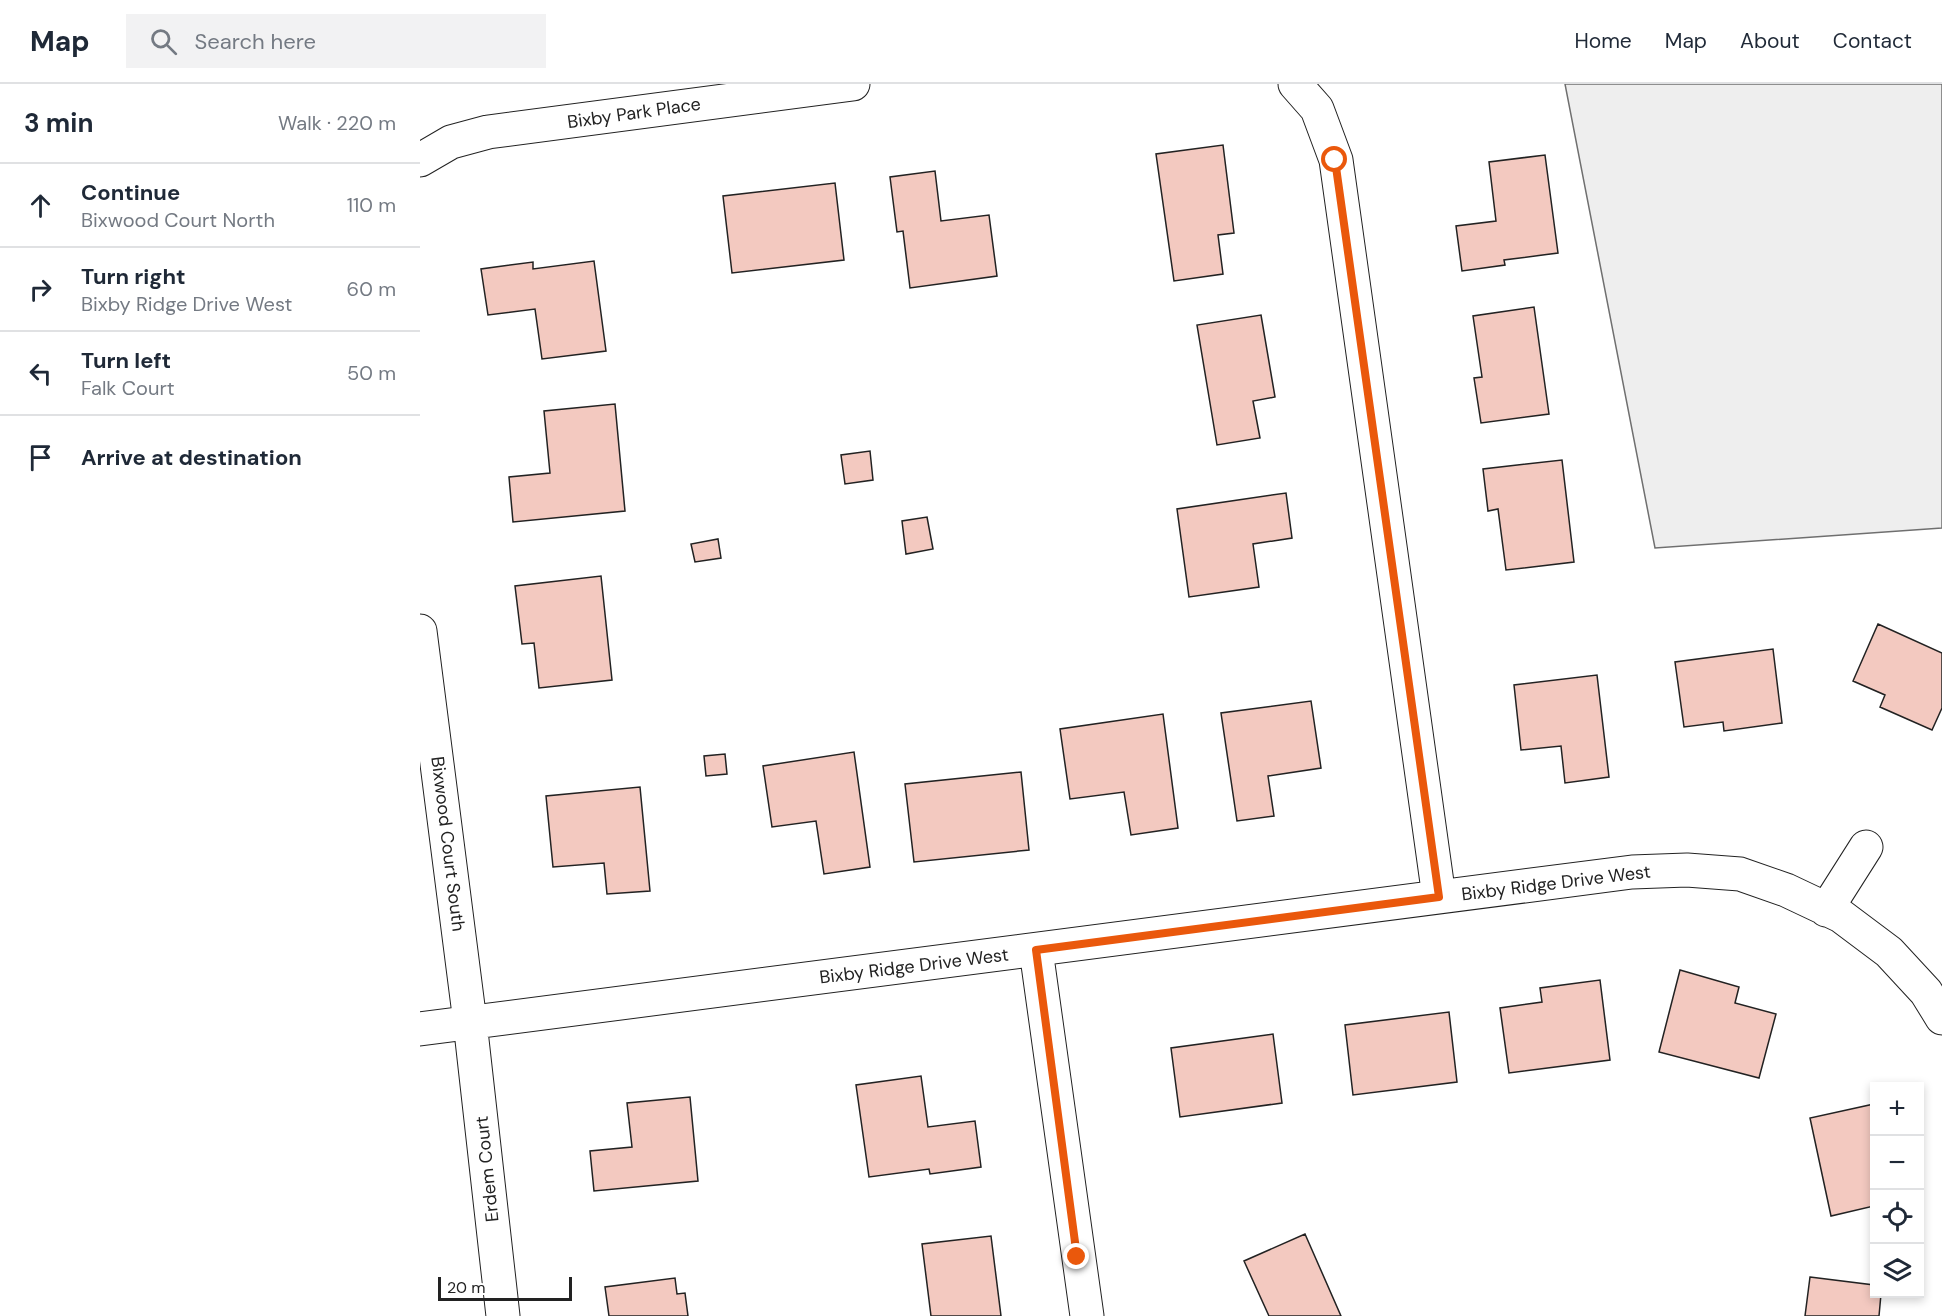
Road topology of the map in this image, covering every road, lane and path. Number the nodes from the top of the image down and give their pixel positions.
1 (853, 84) edge
2 (1295, 84) edge
3 (420, 160) edge
4 (420, 631) edge
5 (1866, 847) dead end
6 (1439, 897) junction
7 (1826, 910) junction
8 (1036, 950) junction
9 (1942, 1018) edge
10 (470, 1022) junction
11 (420, 1029) edge
12 (503, 1316) edge
13 (1087, 1316) edge

1 - 3 street, Bixby Park Place
2 - 6 street
4 - 10 street, Bixwood Court South
5 - 7 street
6 - 7 street, Bixby Ridge Drive West
6 - 8 street, Bixby Ridge Drive West
7 - 9 street, Bixby Ridge Drive West
8 - 10 street, Bixby Ridge Drive West
8 - 13 street
10 - 11 street, Bixby Ridge Drive West
10 - 12 street, Erdem Court

